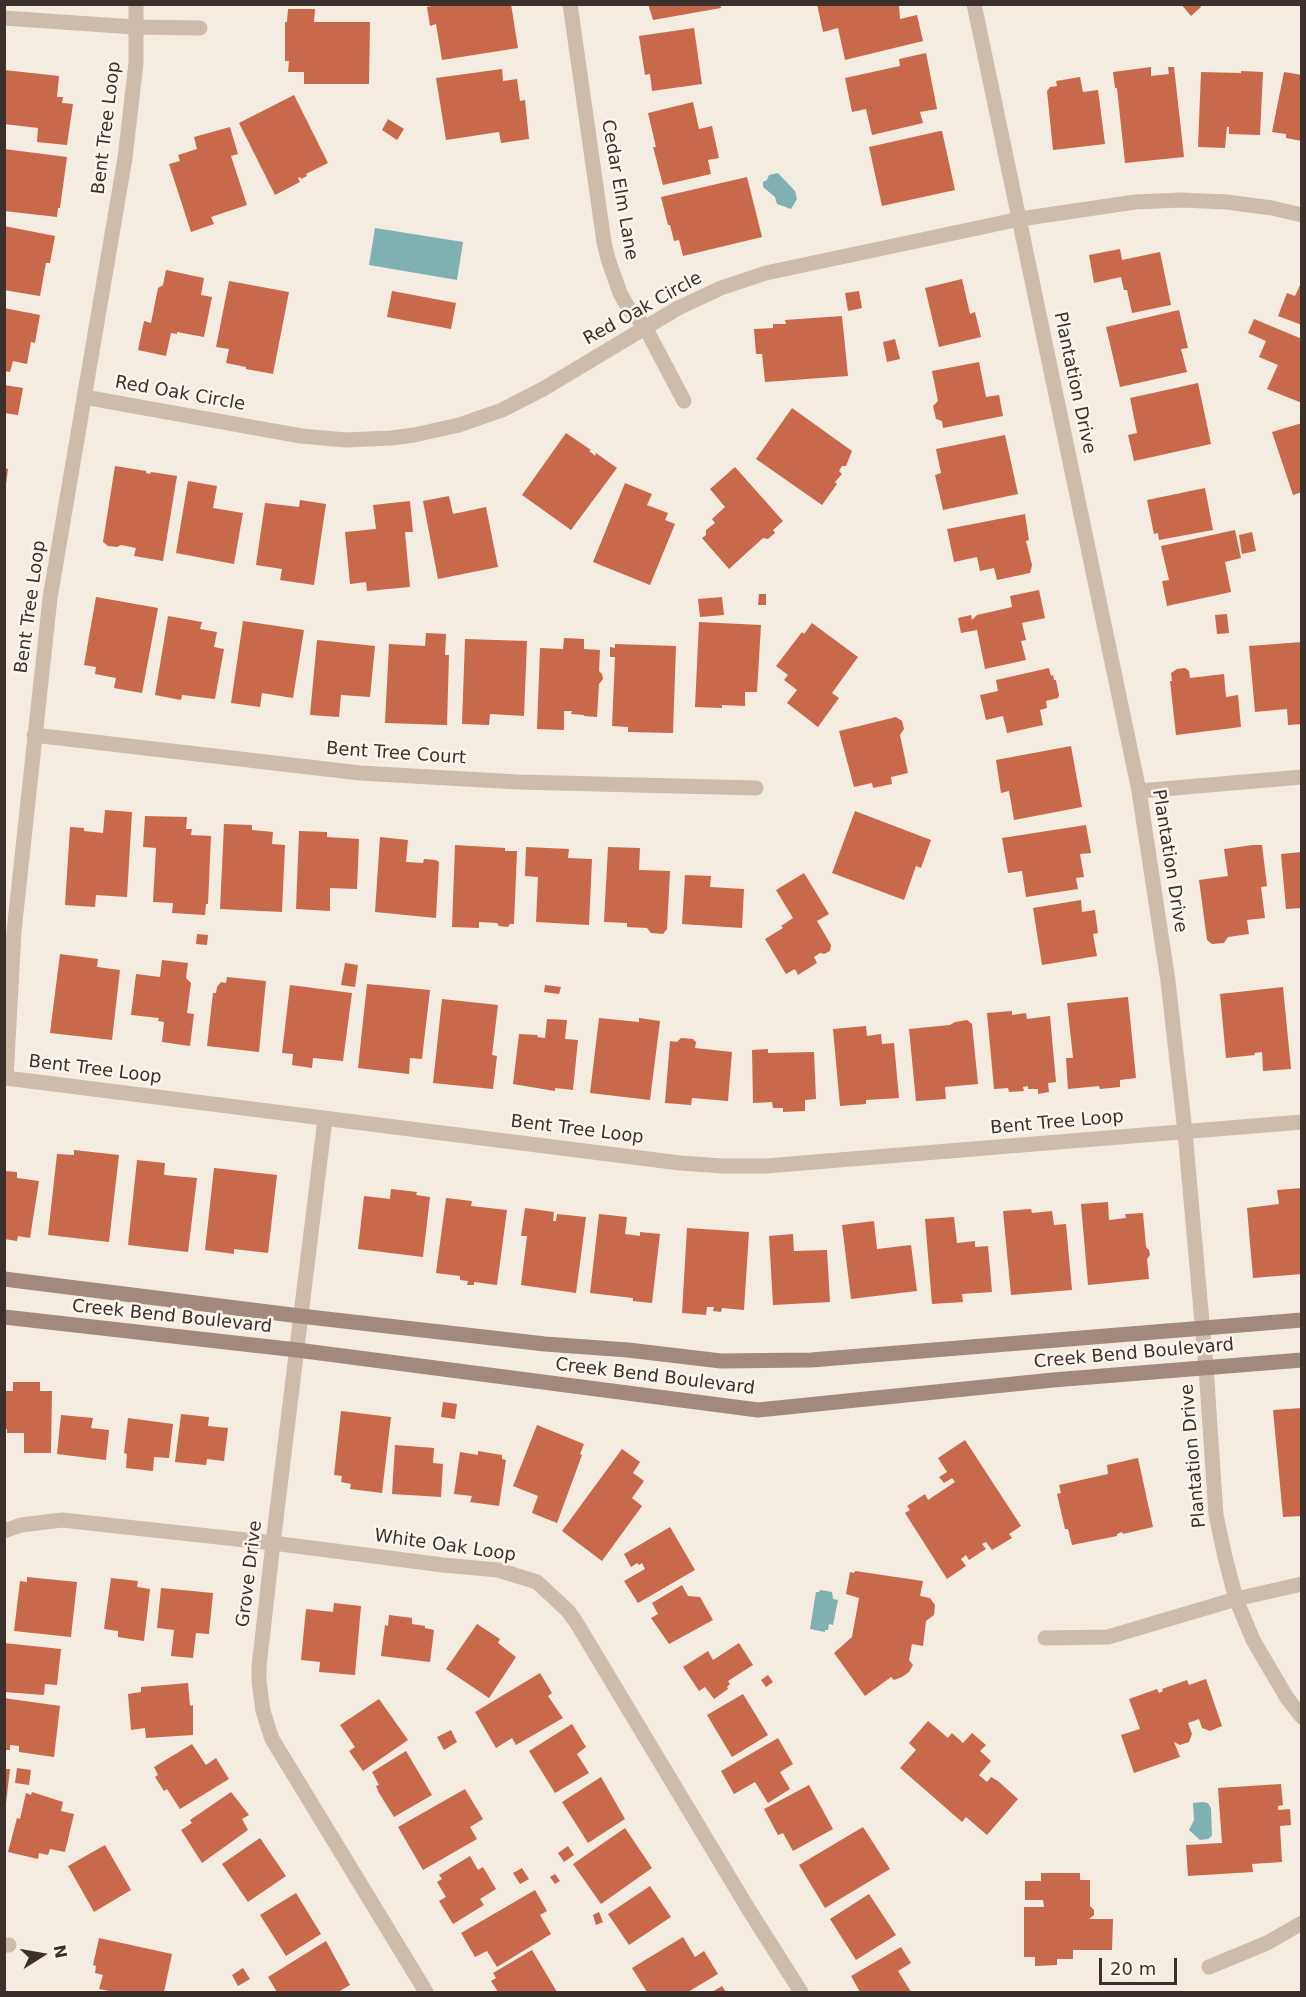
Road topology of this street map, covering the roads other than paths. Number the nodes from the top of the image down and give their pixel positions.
1 (135, 4) edge
2 (570, 4) edge
3 (974, 4) edge
4 (4, 18) edge
5 (134, 27) junction
6 (200, 28) dead end
7 (1302, 215) edge
8 (1020, 219) junction
9 (645, 327) junction
10 (84, 397) junction
11 (684, 400) dead end
12 (34, 735) junction
13 (1302, 777) edge
14 (756, 788) dead end
15 (1139, 791) junction
16 (325, 1119) junction
17 (1302, 1122) edge
18 (1185, 1132) junction
19 (4, 1279) edge
20 (4, 1317) edge
21 (300, 1317) junction
22 (1302, 1320) edge
23 (1201, 1329) junction
24 (297, 1350) junction
25 (1302, 1360) edge
26 (1206, 1367) junction
27 (4, 1531) edge
28 (273, 1543) junction
29 (1302, 1584) edge
30 (1236, 1599) junction
31 (1045, 1638) dead end
32 (1302, 1717) edge
33 (1302, 1923) edge
34 (1209, 1967) dead end
35 (426, 1992) edge
36 (801, 1992) edge

1 - 5 street, Bent Tree Loop
2 - 9 street, Cedar Elm Lane
3 - 8 street, Plantation Drive
4 - 5 street
5 - 6 street
5 - 10 street, Bent Tree Loop
7 - 8 street, Red Oak Circle
8 - 9 street, Red Oak Circle
8 - 15 street, Plantation Drive
9 - 10 street, Red Oak Circle
9 - 11 street, Cedar Elm Lane
10 - 12 street, Bent Tree Loop
12 - 14 street, Bent Tree Court
12 - 16 street, Bent Tree Loop
13 - 15 street
15 - 18 street, Plantation Drive
16 - 18 street, Bent Tree Loop
16 - 21 street, Grove Drive
17 - 18 street
18 - 23 street, Plantation Drive
19 - 21 street, Creek Bend Boulevard
20 - 24 street, Creek Bend Boulevard
21 - 23 street, Creek Bend Boulevard
21 - 24 street, Grove Drive
22 - 23 street, Creek Bend Boulevard
23 - 26 street, Plantation Drive
24 - 26 street, Creek Bend Boulevard
24 - 28 street, Grove Drive
25 - 26 street, Creek Bend Boulevard
26 - 30 street, Plantation Drive
27 - 28 street, White Oak Loop
28 - 35 street, Grove Drive
28 - 36 street, White Oak Loop
29 - 30 street
30 - 31 street
30 - 32 street, Plantation Drive
33 - 34 street

